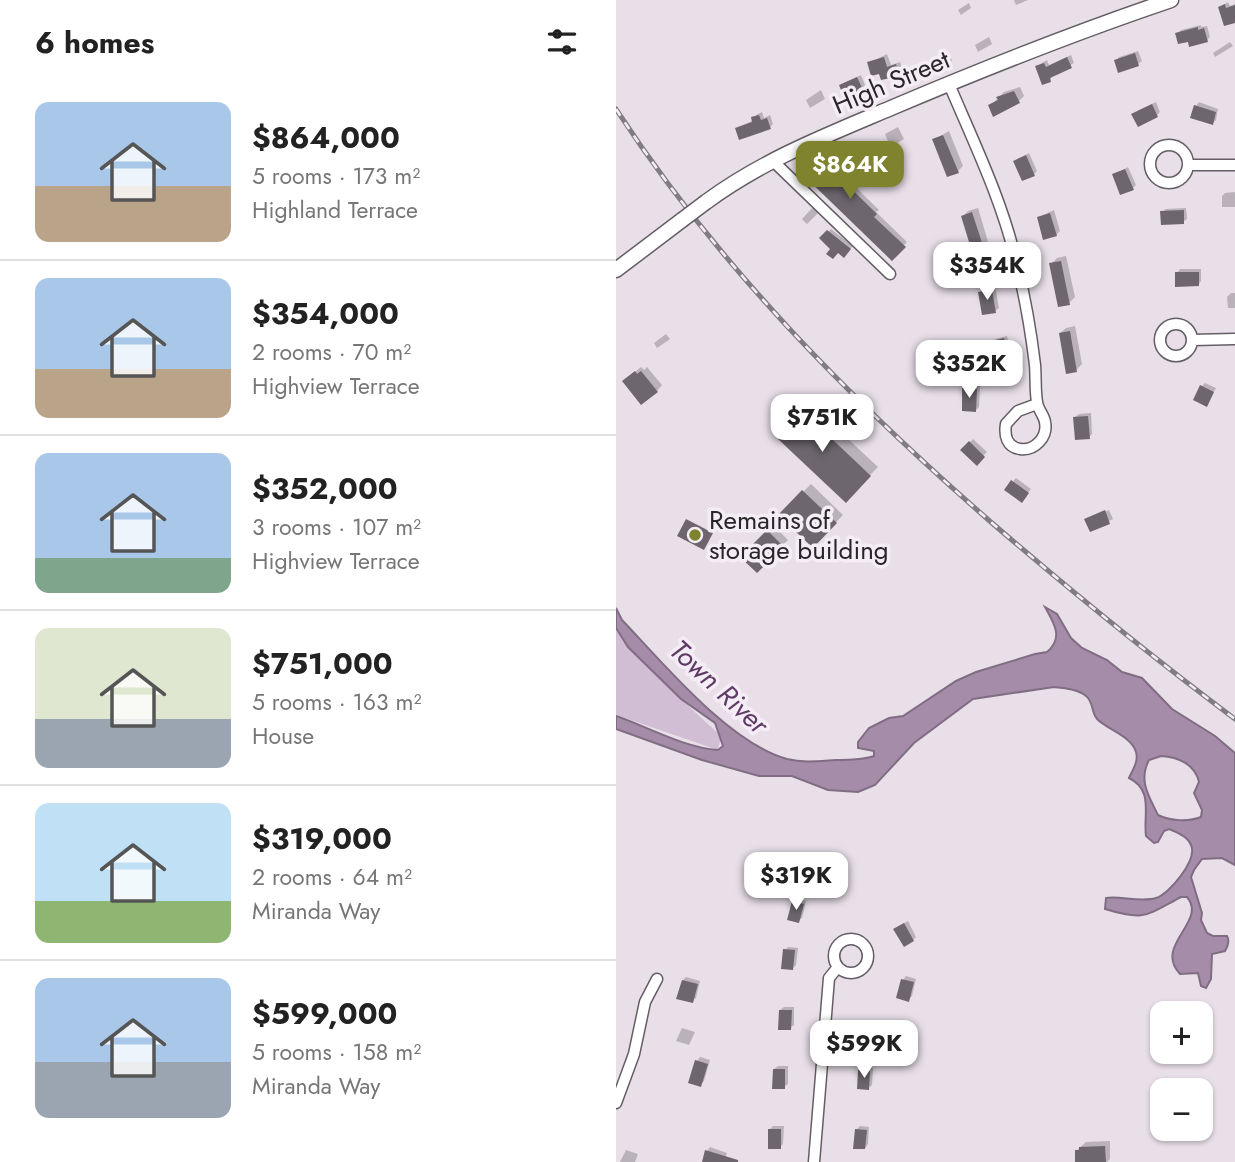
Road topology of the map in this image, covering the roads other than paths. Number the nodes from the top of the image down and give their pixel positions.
1 (1171, 0) edge
2 (949, 84) junction
3 (773, 161) junction
4 (1189, 165) dead end
5 (1235, 165) edge
6 (616, 270) edge
7 (890, 274) dead end
8 (1235, 339) edge
9 (1192, 340) dead end
10 (1037, 404) junction
11 (838, 967) dead end
12 (657, 979) dead end
13 (616, 1103) edge
14 (814, 1162) edge

1 - 2 street, High Street
2 - 3 street, High Street
2 - 10 street
3 - 6 street, High Street, bridge
3 - 7 street
4 - 5 street
8 - 9 street
10 - 10 street
11 - 14 street
12 - 13 street

